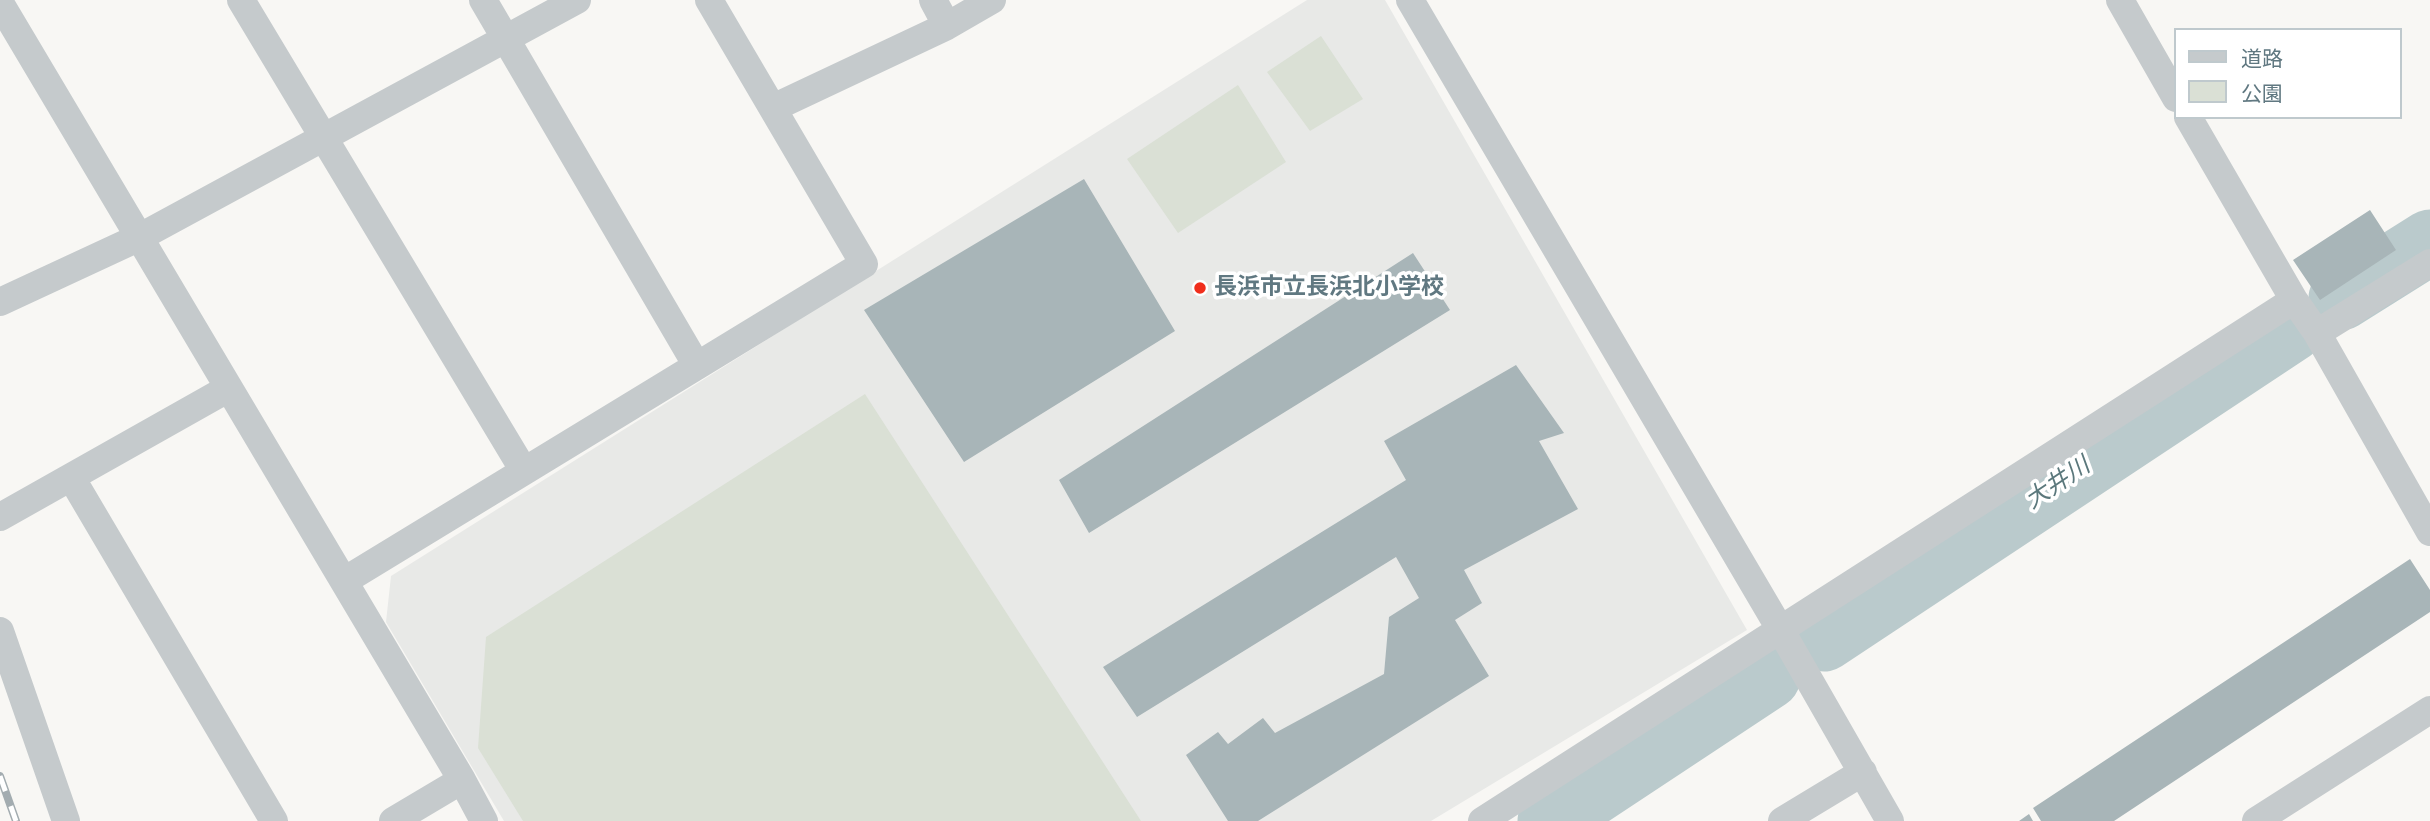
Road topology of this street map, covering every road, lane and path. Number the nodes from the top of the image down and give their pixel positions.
1 (241, 0) edge
2 (483, 0) edge
3 (577, 0) edge
4 (709, 0) edge
5 (933, 0) edge
6 (992, 0) edge
7 (1410, 0) edge
8 (2120, 0) edge
9 (0, 3) edge
10 (947, 26) junction
11 (506, 39) junction
12 (2174, 94) edge
13 (773, 108) junction
14 (2189, 119) edge
15 (323, 139) junction
16 (140, 237) junction
17 (2430, 263) edge
18 (2294, 300) junction
19 (0, 302) edge
20 (2317, 333) junction
21 (697, 366) junction
22 (229, 388) junction
23 (524, 471) junction
24 (71, 477) junction
25 (0, 517) edge
26 (2430, 532) edge
27 (344, 581) junction
28 (1780, 629) junction
29 (0, 631) edge
30 (2430, 710) edge
31 (1863, 772) junction
32 (462, 780) junction
33 (66, 821) edge
34 (274, 821) edge
35 (393, 821) edge
36 (484, 821) edge
37 (1482, 821) edge
38 (1782, 821) edge
39 (1890, 821) edge
40 (2256, 821) edge

1 - 15 street
2 - 11 street
3 - 11 street
4 - 13 street
5 - 10 street
6 - 10 street
7 - 28 street
8 - 12 street
9 - 16 street
10 - 13 street
11 - 15 street
11 - 21 street
13 - 21 street
14 - 18 street
15 - 16 street
15 - 23 street
16 - 19 street
16 - 22 street
17 - 20 street
18 - 20 street
18 - 28 street
20 - 26 street
21 - 23 street
22 - 24 street
22 - 27 street
23 - 27 street
24 - 25 street
24 - 34 street
27 - 32 street
28 - 31 street
28 - 37 street
29 - 33 street
30 - 40 street
31 - 38 street
31 - 39 street
32 - 35 street
32 - 36 street

